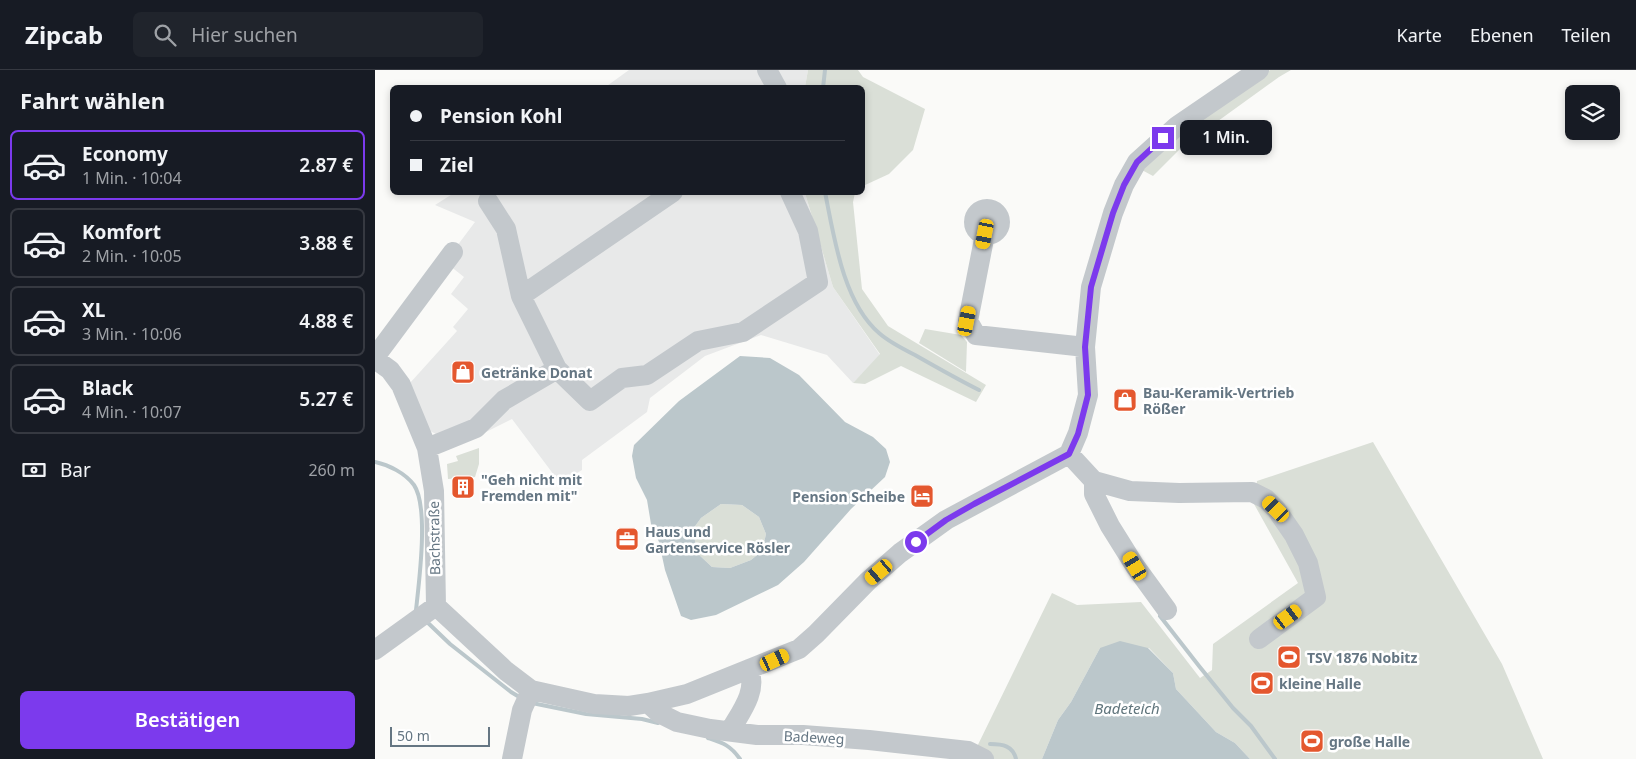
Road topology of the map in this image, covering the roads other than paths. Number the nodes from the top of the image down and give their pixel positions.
1 (767, 70) edge
2 (1259, 70) edge
3 (775, 85) edge
4 (669, 195) edge
5 (791, 195) edge
6 (488, 201) dead end
7 (985, 234) dead end
8 (453, 252) dead end
9 (521, 296) junction
10 (1085, 347) junction
11 (375, 358) edge
12 (557, 369) junction
13 (427, 448) junction
14 (1069, 454) junction
15 (1093, 481) junction
16 (1167, 610) dead end
17 (426, 612) junction
18 (1259, 639) dead end
19 (375, 650) edge
20 (749, 670) junction
21 (528, 697) junction
22 (648, 703) junction
23 (730, 731) junction
24 (512, 759) edge
25 (984, 759) edge

1 - 3 street
2 - 10 street
4 - 9 street
5 - 12 street
6 - 9 street
7 - 10 street
8 - 11 street
9 - 12 street
10 - 14 street
11 - 13 street, Bachstraße
12 - 13 street
13 - 17 street, Bachstraße
14 - 15 street
14 - 20 street
15 - 16 street
15 - 18 street
17 - 19 street
17 - 21 street
20 - 22 street
20 - 23 street
21 - 22 street
21 - 24 street
22 - 23 street, Badeweg
23 - 25 street, Badeweg

